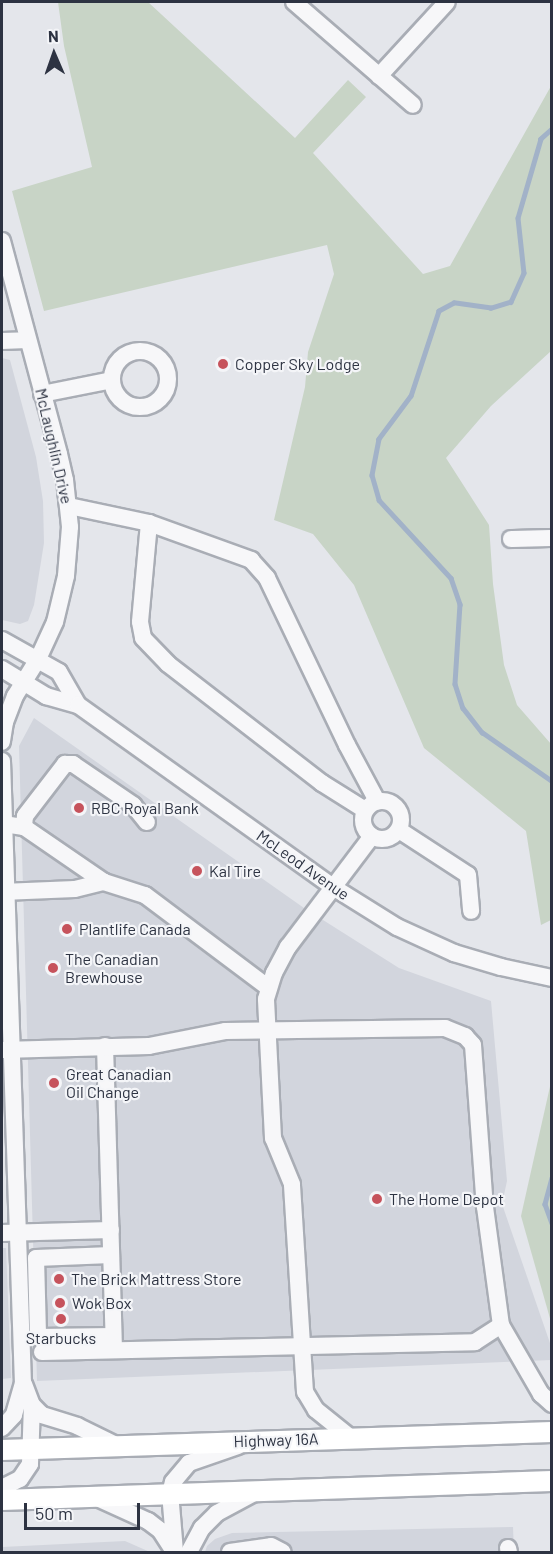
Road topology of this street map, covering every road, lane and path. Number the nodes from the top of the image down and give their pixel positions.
1 (294, 2) edge
2 (447, 2) edge
3 (379, 76) junction
4 (413, 105) dead end
5 (2, 241) edge
6 (2, 340) edge
7 (27, 340) junction
8 (112, 380) dead end
9 (42, 394) junction
10 (69, 506) junction
11 (149, 523) junction
12 (552, 538) edge
13 (511, 539) dead end
14 (2, 640) edge
15 (38, 659) junction
16 (2, 669) edge
17 (24, 682) junction
18 (78, 705) junction
19 (2, 742) edge
20 (2, 761) edge
21 (371, 805) junction
22 (147, 822) dead end
23 (4, 824) junction
24 (24, 826) junction
25 (399, 830) junction
26 (372, 836) junction
27 (104, 882) junction
28 (333, 887) junction
29 (4, 892) edge
30 (471, 911) dead end
31 (552, 978) edge
32 (269, 988) junction
33 (267, 1030) junction
34 (105, 1046) junction
35 (7, 1049) edge
36 (111, 1230) junction
37 (10, 1233) edge
38 (111, 1255) junction
39 (501, 1325) junction
40 (114, 1343) junction
41 (301, 1345) junction
42 (42, 1352) dead end
43 (23, 1383) junction
44 (552, 1404) edge
45 (32, 1405) junction
46 (2, 1428) edge
47 (552, 1431) edge
48 (351, 1438) junction
49 (253, 1441) junction
50 (118, 1447) junction
51 (32, 1449) junction
52 (2, 1450) edge
53 (552, 1481) edge
54 (2, 1488) edge
55 (258, 1491) junction
56 (170, 1493) junction
57 (94, 1496) junction
58 (2, 1500) edge
59 (252, 1551) edge
60 (175, 1552) edge
61 (189, 1552) edge
62 (230, 1552) edge
63 (283, 1552) edge

1 - 3 street
2 - 3 street
3 - 4 street
5 - 7 street, McLaughlin Drive
6 - 7 street
7 - 9 street, McLaughlin Drive
8 - 9 street
9 - 10 street, McLaughlin Drive
10 - 11 street
10 - 15 street, McLaughlin Drive
11 - 21 street
11 - 21 street
12 - 13 street
14 - 15 street, McLeod Avenue
15 - 17 street, McLaughlin Drive
15 - 18 street, McLeod Avenue
16 - 17 street, McLeod Avenue
17 - 18 street, McLeod Avenue
17 - 19 street, McLaughlin Drive
18 - 28 street, McLeod Avenue
20 - 23 street
21 - 25 street
21 - 26 street
22 - 24 street
23 - 24 street
23 - 29 street
24 - 27 street
25 - 26 street
25 - 30 street
26 - 28 street
27 - 29 street
27 - 32 street
28 - 31 street, McLeod Avenue
28 - 32 street
29 - 35 street
32 - 33 street
33 - 34 street
33 - 39 street
33 - 41 street
34 - 35 street
34 - 36 street
35 - 37 street
36 - 37 street
36 - 38 street
37 - 43 street
38 - 40 street
38 - 40 street
39 - 41 street
39 - 44 street
40 - 41 street
40 - 42 street
41 - 48 street
43 - 45 street
43 - 46 street
45 - 50 street
45 - 51 street
47 - 48 main road, Highway 16A
48 - 49 main road, Highway 16A
49 - 50 main road, Highway 16A
49 - 56 street
50 - 51 main road, Highway 16A
51 - 52 main road, Highway 16A
51 - 54 street
53 - 55 main road
55 - 56 main road
55 - 61 street
56 - 57 main road
56 - 60 street
57 - 58 main road
57 - 60 street
59 - 62 street
59 - 63 street

